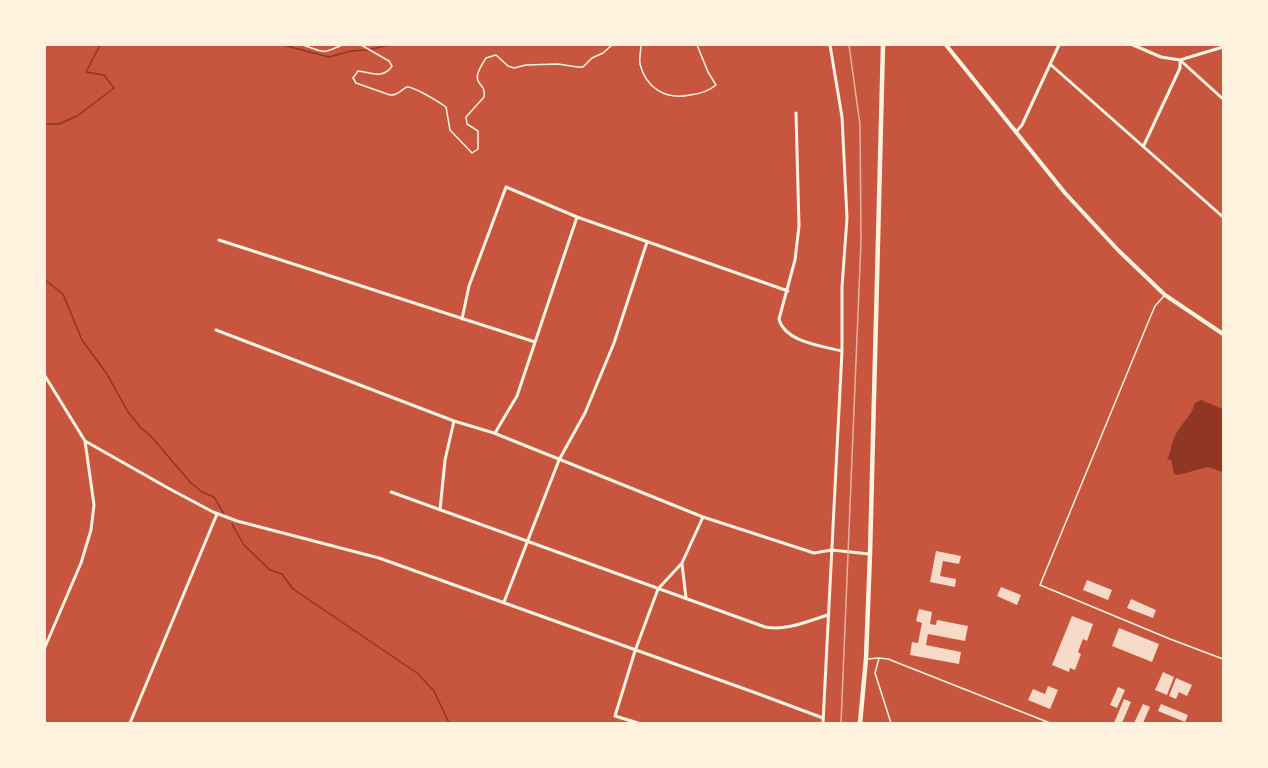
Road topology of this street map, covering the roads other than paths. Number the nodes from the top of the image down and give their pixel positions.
1 (830, 45) edge
2 (882, 45) edge
3 (946, 45) edge
4 (1059, 45) edge
5 (1133, 45) edge
6 (1223, 47) edge
7 (1180, 60) junction
8 (1050, 64) junction
9 (1223, 99) edge
10 (796, 112) dead end
11 (1016, 132) junction
12 (1144, 145) junction
13 (577, 217) junction
14 (1223, 217) edge
15 (219, 240) dead end
16 (647, 242) junction
17 (788, 291) junction
18 (1165, 295) junction
19 (462, 319) junction
20 (216, 330) dead end
21 (1223, 333) edge
22 (535, 342) junction
23 (842, 351) junction
24 (45, 376) edge
25 (454, 421) junction
26 (494, 433) junction
27 (86, 441) junction
28 (558, 460) junction
29 (391, 492) dead end
30 (440, 510) junction
31 (217, 514) junction
32 (703, 517) junction
33 (526, 542) junction
34 (831, 550) junction
35 (870, 554) junction
36 (682, 563) junction
37 (658, 589) junction
38 (686, 598) junction
39 (504, 603) junction
40 (828, 615) junction
41 (45, 646) edge
42 (635, 651) junction
43 (879, 658) junction
44 (866, 659) junction
45 (1223, 659) edge
46 (823, 721) edge
47 (130, 723) edge
48 (639, 723) edge
49 (860, 723) edge
50 (891, 723) edge
51 (1050, 723) edge

1 - 23 street
2 - 35 main road
3 - 11 street
4 - 8 street
5 - 7 street
6 - 7 street
7 - 9 street
7 - 12 street
8 - 11 street
8 - 12 street
10 - 17 street
11 - 18 street
12 - 14 street
13 - 16 street
13 - 19 street
13 - 22 street
15 - 19 street
16 - 17 street
16 - 28 street
17 - 23 street
18 - 21 street
18 - 45 lane
19 - 22 street
20 - 25 street
22 - 26 street
23 - 34 street
24 - 27 street
25 - 26 street
25 - 30 street
26 - 28 street
27 - 31 street
27 - 41 street
28 - 32 street
28 - 33 street
29 - 30 street
30 - 33 street
31 - 39 street
31 - 47 street
32 - 34 street
32 - 36 street
33 - 37 street
33 - 39 street
34 - 35 street
34 - 40 street
35 - 44 main road
36 - 37 street
36 - 38 street
37 - 38 street
37 - 42 street
38 - 40 street
39 - 42 street
40 - 46 street
42 - 46 street
42 - 48 street
43 - 44 lane
43 - 50 lane
43 - 51 lane
44 - 49 main road

